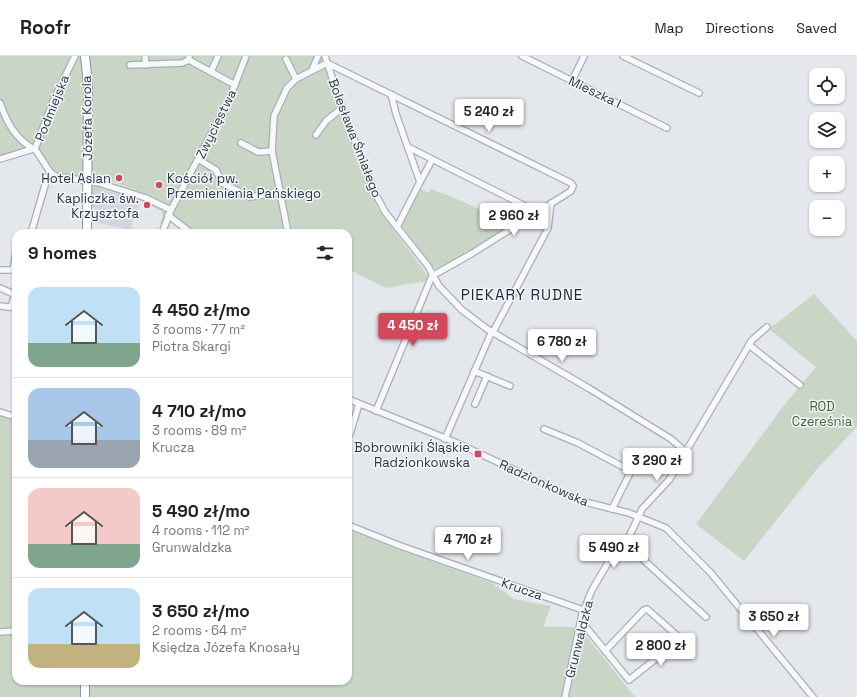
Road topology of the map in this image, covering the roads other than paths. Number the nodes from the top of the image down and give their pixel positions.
1 (75, 56) edge
2 (85, 56) edge
3 (218, 56) edge
4 (246, 56) edge
5 (318, 56) edge
6 (325, 56) edge
7 (522, 56) edge
8 (584, 56) edge
9 (623, 56) edge
10 (189, 58) edge
11 (286, 59) dead end
12 (146, 61) edge
13 (327, 63) junction
14 (130, 65) dead end
15 (312, 70) junction
16 (211, 72) junction
17 (296, 79) junction
18 (572, 81) junction
19 (235, 85) junction
20 (699, 93) dead end
21 (391, 94) junction
22 (0, 106) edge
23 (342, 108) junction
24 (667, 128) dead end
25 (316, 135) dead end
26 (21, 142) junction
27 (240, 142) dead end
28 (408, 147) junction
29 (34, 149) junction
30 (272, 151) junction
31 (21, 152) junction
32 (0, 159) edge
33 (198, 159) junction
34 (432, 160) junction
35 (50, 172) junction
36 (88, 180) junction
37 (420, 182) junction
38 (281, 192) junction
39 (552, 204) junction
40 (537, 212) junction
41 (170, 213) junction
42 (397, 227) junction
43 (32, 229) edge
44 (87, 229) edge
45 (163, 229) edge
46 (187, 229) edge
47 (287, 229) edge
48 (0, 270) edge
49 (12, 270) edge
50 (432, 276) junction
51 (0, 288) edge
52 (12, 293) edge
53 (0, 306) edge
54 (12, 308) edge
55 (767, 327) dead end
56 (492, 332) junction
57 (749, 344) junction
58 (474, 371) junction
59 (487, 376) junction
60 (800, 384) dead end
61 (510, 386) dead end
62 (352, 401) edge
63 (359, 404) junction
64 (475, 404) dead end
65 (376, 411) junction
66 (0, 412) edge
67 (12, 416) edge
68 (352, 424) edge
69 (544, 428) dead end
70 (445, 439) junction
71 (686, 452) junction
72 (612, 509) junction
73 (638, 516) junction
74 (352, 527) edge
75 (624, 542) junction
76 (584, 610) junction
77 (706, 617) dead end
78 (581, 621) junction
79 (12, 631) edge
80 (0, 632) edge
81 (605, 651) junction
82 (85, 685) edge
83 (85, 697) edge
84 (565, 697) edge
85 (813, 697) edge

1 - 29 street, Podmiejska
2 - 36 highway, Józefa Korola
3 - 16 street
4 - 19 street, Zwycięstwa
5 - 15 street
6 - 13 street, Bolesława Śmiałego
7 - 18 street, Mieszka I
8 - 18 street
9 - 20 street
10 - 12 street
10 - 16 street
11 - 17 street
12 - 14 street
13 - 15 street
13 - 21 street
13 - 23 street, Bolesława Śmiałego
15 - 17 street
16 - 19 street
17 - 30 street
18 - 24 street, Mieszka I
19 - 33 street, Zwycięstwa
21 - 28 street
21 - 39 street
22 - 26 street
23 - 25 street
23 - 42 street, Bolesława Śmiałego
26 - 29 street
26 - 31 street
27 - 30 street
28 - 34 street
28 - 37 street
29 - 31 street, Podmiejska
29 - 35 street
30 - 38 street
31 - 32 street, Podmiejska
33 - 38 street
33 - 41 street, Zwycięstwa
34 - 37 street
34 - 40 street
35 - 36 street
35 - 43 street
36 - 41 street
36 - 44 highway, Józefa Korola
37 - 42 street
38 - 47 street
39 - 40 street
39 - 56 street
40 - 50 street
41 - 45 street, Zwycięstwa
41 - 46 street
42 - 50 street, Bolesława Śmiałego
48 - 49 street
50 - 56 street, Bolesława Śmiałego
50 - 65 street
51 - 52 street
53 - 54 street
55 - 57 street, Grunwaldzka
56 - 58 street
56 - 71 street, Bolesława Śmiałego
57 - 60 street
57 - 71 street, Grunwaldzka
58 - 59 street
58 - 70 street
59 - 61 street
59 - 64 street
62 - 63 street, Radzionkowska
63 - 65 street, Radzionkowska
63 - 68 street
65 - 70 street, Radzionkowska
66 - 67 street
69 - 72 street
70 - 72 street, Radzionkowska
71 - 73 street, Grunwaldzka
72 - 73 street, Radzionkowska
73 - 75 street, Grunwaldzka
73 - 85 street, Radzionkowska
74 - 76 street, Krucza
75 - 76 street, Grunwaldzka
75 - 77 street
76 - 78 street, Grunwaldzka
78 - 81 street
78 - 84 street, Grunwaldzka
79 - 80 street
81 - 81 street
82 - 83 highway

